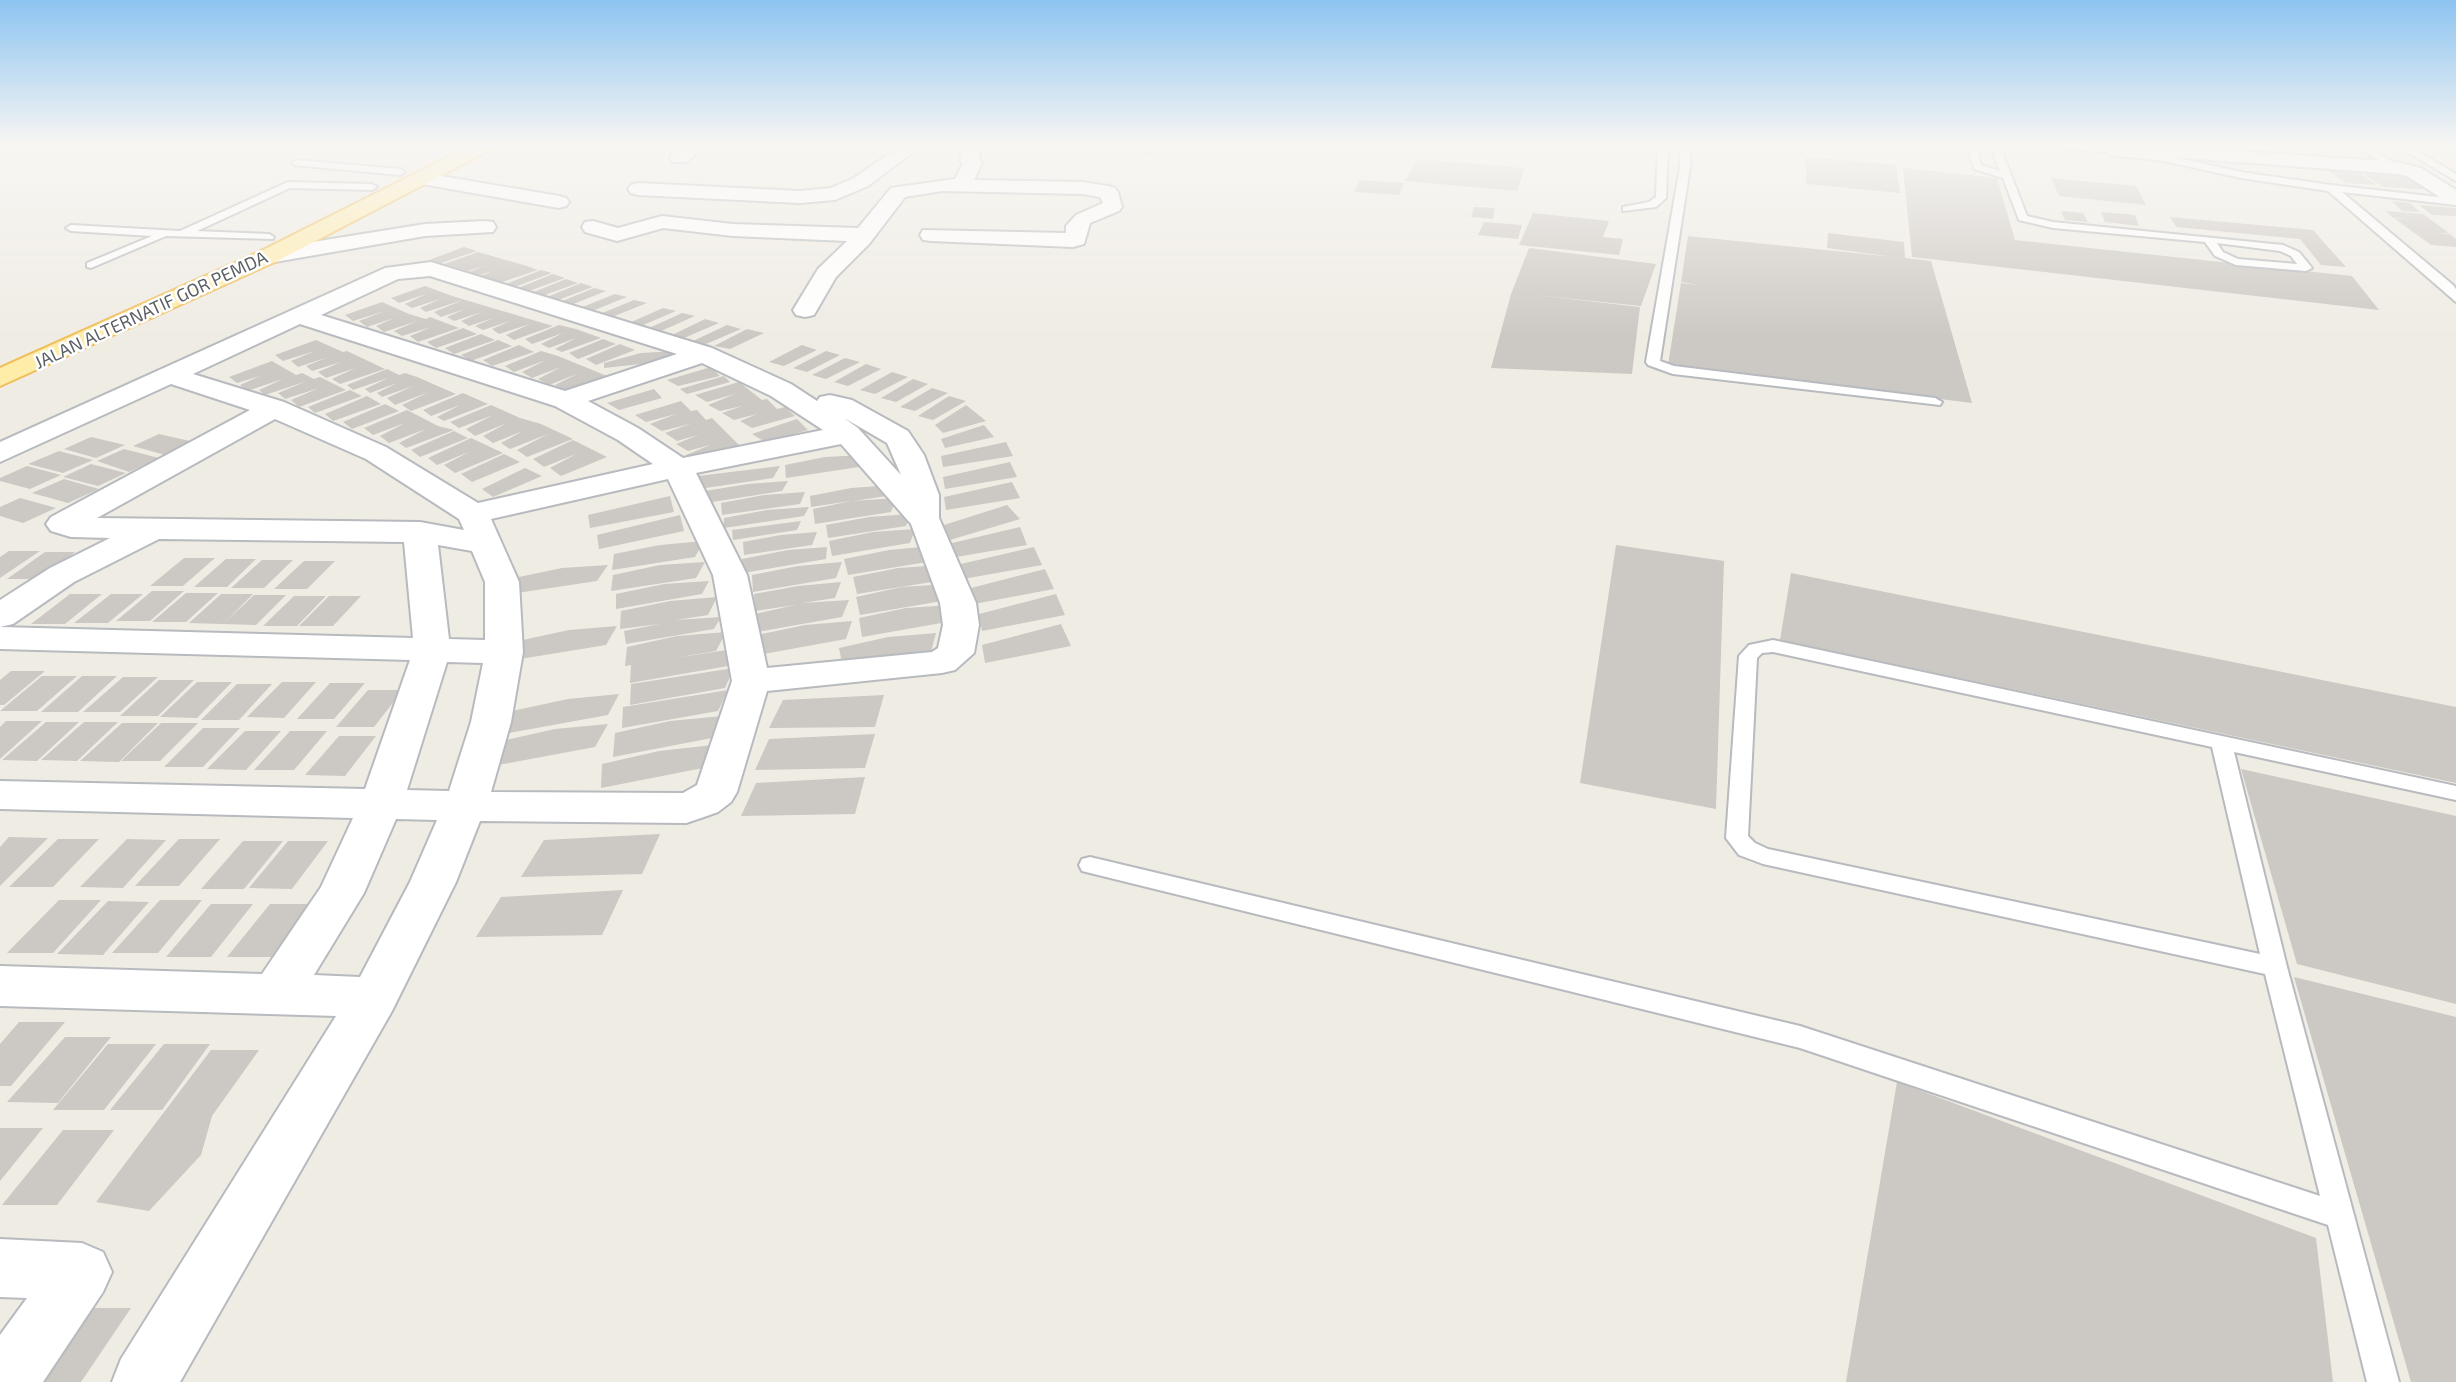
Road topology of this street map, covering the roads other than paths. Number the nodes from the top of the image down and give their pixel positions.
1 (233, 208) edge
2 (335, 208) edge
3 (356, 208) edge
4 (791, 208) edge
5 (885, 208) edge
6 (1108, 208) edge
7 (1678, 208) edge
8 (2019, 208) edge
9 (2355, 208) edge
10 (485, 227) dead end
11 (593, 227) dead end
12 (71, 228) dead end
13 (758, 230) junction
14 (168, 233) junction
15 (182, 234) junction
16 (931, 235) dead end
17 (864, 236) junction
18 (2209, 240) junction
19 (269, 247) junction
20 (91, 265) dead end
21 (2454, 291) edge
22 (805, 310) dead end
23 (299, 316) junction
24 (703, 354) junction
25 (0, 355) edge
26 (169, 375) junction
27 (0, 378) edge
28 (781, 390) junction
29 (565, 400) junction
30 (1935, 402) dead end
31 (274, 408) junction
32 (848, 433) junction
33 (0, 453) edge
34 (678, 468) junction
35 (926, 522) junction
36 (153, 529) junction
37 (479, 529) junction
38 (420, 531) junction
39 (0, 616) edge
40 (0, 638) edge
41 (432, 650) junction
42 (504, 652) junction
43 (751, 681) junction
44 (2221, 742) junction
45 (2456, 793) edge
46 (0, 795) edge
47 (382, 802) junction
48 (465, 806) junction
49 (1090, 865) dead end
50 (2276, 967) junction
51 (0, 986) edge
52 (276, 994) junction
53 (374, 997) junction
54 (2340, 1216) junction
55 (0, 1268) edge
56 (5, 1382) edge
57 (144, 1382) edge
58 (2383, 1382) edge

1 - 15 lane
2 - 19 main road, JALAN ALTERNATIF GOR PEMDA
3 - 19 main road, JALAN ALTERNATIF GOR PEMDA
4 - 13 street
5 - 17 street
6 - 16 street
7 - 30 lane
8 - 18 lane
9 - 21 lane
10 - 19 street
11 - 13 street
12 - 14 lane
13 - 17 street
14 - 15 lane
14 - 20 lane
15 - 19 lane
17 - 22 street
18 - 18 lane
19 - 25 main road, JALAN ALTERNATIF GOR PEMDA
19 - 27 main road, JALAN ALTERNATIF GOR PEMDA
23 - 24 street
23 - 26 street
23 - 29 street
24 - 28 street
24 - 29 street
26 - 31 street
26 - 33 street
28 - 32 street
28 - 35 street
29 - 34 street
31 - 36 street
31 - 37 street
32 - 34 street
32 - 35 street
34 - 37 street
34 - 43 street
35 - 43 street
36 - 38 street
36 - 39 street
37 - 38 street
37 - 42 street
38 - 41 street
40 - 41 street
41 - 42 street
41 - 47 street
42 - 48 street
43 - 48 street
44 - 45 lane
44 - 50 lane
44 - 50 lane
46 - 47 street
47 - 48 street
47 - 52 street
48 - 53 street
49 - 54 lane
50 - 54 lane
51 - 52 street
52 - 53 street
53 - 57 street
54 - 58 lane
55 - 56 street

